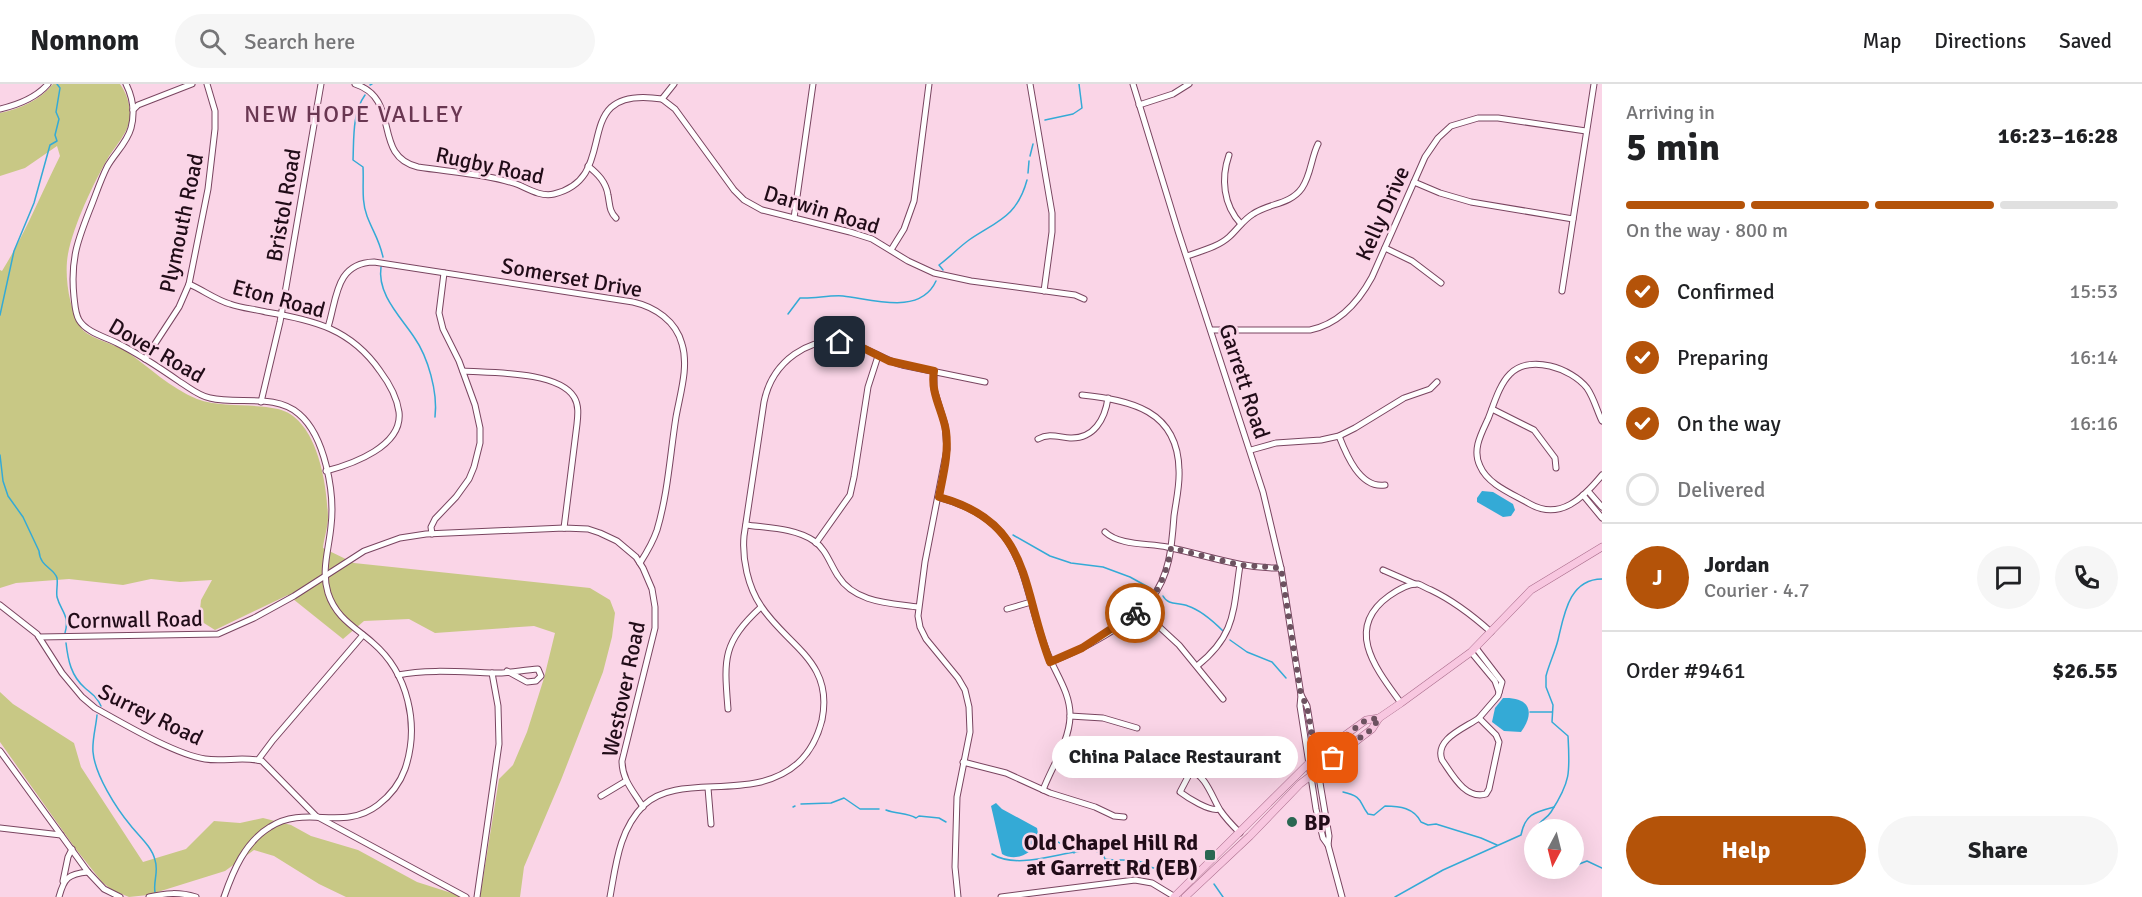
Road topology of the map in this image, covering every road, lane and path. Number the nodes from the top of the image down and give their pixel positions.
1 (48, 84) edge
2 (126, 84) edge
3 (192, 84) edge
4 (207, 84) edge
5 (321, 84) edge
6 (356, 84) edge
7 (674, 84) edge
8 (813, 84) edge
9 (929, 84) edge
10 (1030, 84) edge
11 (1133, 84) edge
12 (1190, 84) edge
13 (1594, 84) edge
14 (662, 99) junction
15 (1139, 105) junction
16 (0, 109) edge
17 (133, 110) junction
18 (1586, 131) junction
19 (1318, 144) dead end
20 (1229, 155) dead end
21 (588, 166) junction
22 (1414, 183) junction
23 (616, 218) dead end
24 (794, 218) junction
25 (1573, 219) junction
26 (1240, 224) junction
27 (1385, 248) junction
28 (891, 250) junction
29 (1187, 256) junction
30 (444, 273) junction
31 (1441, 283) dead end
32 (189, 284) junction
33 (1044, 291) junction
34 (1562, 291) dead end
35 (1084, 299) dead end
36 (281, 314) junction
37 (328, 327) junction
38 (1211, 330) junction
39 (878, 356) junction
40 (145, 358) junction
41 (463, 371) junction
42 (934, 371) junction
43 (985, 382) dead end
44 (1437, 382) dead end
45 (1082, 394) dead end
46 (1108, 398) junction
47 (261, 402) junction
48 (1492, 409) junction
49 (1602, 421) edge
50 (1339, 436) junction
51 (1038, 439) dead end
52 (1251, 450) junction
53 (1556, 468) dead end
54 (326, 471) junction
55 (1602, 475) edge
56 (1384, 485) dead end
57 (1586, 493) junction
58 (939, 497) junction
59 (1602, 507) edge
60 (1602, 516) edge
61 (746, 525) junction
62 (564, 528) junction
63 (1105, 532) dead end
64 (432, 534) junction
65 (816, 543) junction
66 (1602, 547) edge
67 (1171, 548) junction
68 (640, 563) junction
69 (1240, 565) junction
70 (1281, 568) junction
71 (1383, 570) dead end
72 (325, 577) junction
73 (1416, 585) junction
74 (1031, 602) junction
75 (0, 605) edge
76 (761, 607) junction
77 (918, 607) junction
78 (1007, 609) dead end
79 (1141, 610) junction
80 (1491, 632) junction
81 (363, 635) junction
82 (39, 637) junction
83 (1473, 650) junction
84 (1050, 662) junction
85 (1197, 666) junction
86 (507, 671) junction
87 (492, 673) junction
88 (398, 675) junction
89 (1301, 695) junction
90 (1223, 699) dead end
91 (1401, 703) junction
92 (728, 709) dead end
93 (1070, 716) junction
94 (1379, 718) junction
95 (1479, 718) junction
96 (1137, 728) dead end
97 (0, 751) edge
98 (1316, 758) junction
99 (258, 760) junction
100 (963, 762) junction
101 (1309, 763) junction
102 (1317, 770) junction
103 (1311, 776) junction
104 (626, 781) junction
105 (708, 788) junction
106 (1208, 789) junction
107 (1043, 790) junction
108 (602, 796) dead end
109 (1199, 802) junction
110 (643, 807) junction
111 (1219, 809) junction
112 (316, 816) junction
113 (1124, 818) dead end
114 (711, 824) dead end
115 (0, 828) edge
116 (1240, 833) junction
117 (61, 835) junction
118 (1328, 845) junction
119 (72, 849) junction
120 (88, 872) junction
121 (63, 882) junction
122 (1070, 888) junction
123 (58, 897) edge
124 (120, 897) edge
125 (149, 897) edge
126 (196, 897) edge
127 (224, 897) edge
128 (466, 897) edge
129 (477, 897) edge
130 (610, 897) edge
131 (958, 897) edge
132 (1001, 897) edge
133 (1008, 897) edge
134 (1071, 897) edge
135 (1175, 897) edge
136 (1185, 897) edge
137 (1342, 897) edge

1 - 16 street
2 - 17 street, Dover Road
3 - 17 street
4 - 32 street, Plymouth Road
5 - 36 street, Bristol Road
6 - 21 street, Rugby Road
7 - 14 street
8 - 24 street
9 - 28 street
10 - 33 street
11 - 15 street, Garrett Road
12 - 15 street
13 - 18 street
14 - 21 street, Rugby Road
14 - 24 street, Darwin Road
15 - 29 street, Garrett Road
17 - 40 street, Dover Road
18 - 22 street, Kelly Drive
18 - 25 street
19 - 26 street
20 - 26 street
21 - 23 street
22 - 25 street
22 - 27 street, Kelly Drive
24 - 28 street, Darwin Road
25 - 34 street
26 - 29 street
27 - 31 street
27 - 38 street, Kelly Drive
28 - 33 street, Darwin Road
29 - 38 street, Garrett Road
30 - 37 street, Somerset Drive
30 - 41 street
30 - 68 street, Somerset Drive
32 - 36 street, Eton Road
32 - 40 street, Plymouth Road
33 - 35 street, Darwin Road
36 - 37 street, Eton Road
36 - 47 street, Bristol Road
37 - 54 street, Eton Road
38 - 52 street, Garrett Road
39 - 42 street
39 - 61 street
39 - 65 street
40 - 47 street, Dover Road
41 - 62 street
41 - 64 street
42 - 43 street
42 - 58 street
44 - 50 street
45 - 46 street
46 - 51 street
46 - 67 street
47 - 54 street, Dover Road
48 - 49 street
48 - 53 street
48 - 57 street
50 - 52 street
50 - 56 street
52 - 70 street, Garrett Road
54 - 72 street, Dover Road
55 - 57 street
57 - 59 street
57 - 60 street
58 - 74 street
58 - 77 street
61 - 65 street
61 - 76 street
62 - 64 street, Westover Road
62 - 68 street, Westover Road
63 - 67 street
64 - 72 street, Westover Road
65 - 77 street
66 - 80 main road
67 - 69 street
67 - 79 street
68 - 104 street, Westover Road
69 - 70 street
69 - 85 street
70 - 89 street, Garrett Road
71 - 73 street
72 - 81 street, Dover Road
72 - 82 street, Cornwall Road
73 - 80 street
73 - 91 street
74 - 78 street
74 - 84 street
75 - 82 street, Surrey Road
76 - 92 street
76 - 105 street
77 - 100 street
79 - 84 street
79 - 85 street
80 - 83 main road
81 - 88 street, Dover Road
81 - 99 street
82 - 99 street, Surrey Road
83 - 91 main road
83 - 95 street
84 - 93 street
85 - 90 street
86 - 86 street
86 - 87 street
87 - 88 street
87 - 129 street
88 - 112 street, Dover Road
89 - 98 street, Garrett Road
89 - 101 street, Garrett Road
91 - 94 main road
93 - 96 street
93 - 107 street
94 - 98 main road
94 - 102 main road
95 - 95 street
97 - 117 street
98 - 101 main road
98 - 102 street, Garrett Road
99 - 112 street
100 - 107 street
100 - 131 street
101 - 103 street, Garrett Road
101 - 116 main road
102 - 103 main road
102 - 118 street, Garrett Road
103 - 118 street, Garrett Road
103 - 136 main road
104 - 108 street
104 - 110 street, Westover Road
105 - 110 street
105 - 114 street
106 - 109 street
106 - 109 street
106 - 111 street
107 - 113 street
109 - 111 street
110 - 130 street
111 - 116 street
112 - 127 street, Dover Road
112 - 128 street
115 - 117 street
116 - 135 main road
117 - 119 street
118 - 137 street, Garrett Road
119 - 120 street
119 - 121 street
120 - 121 street
120 - 124 street
121 - 123 street
122 - 133 street
122 - 134 street
122 - 135 street
125 - 126 street
132 - 133 street

